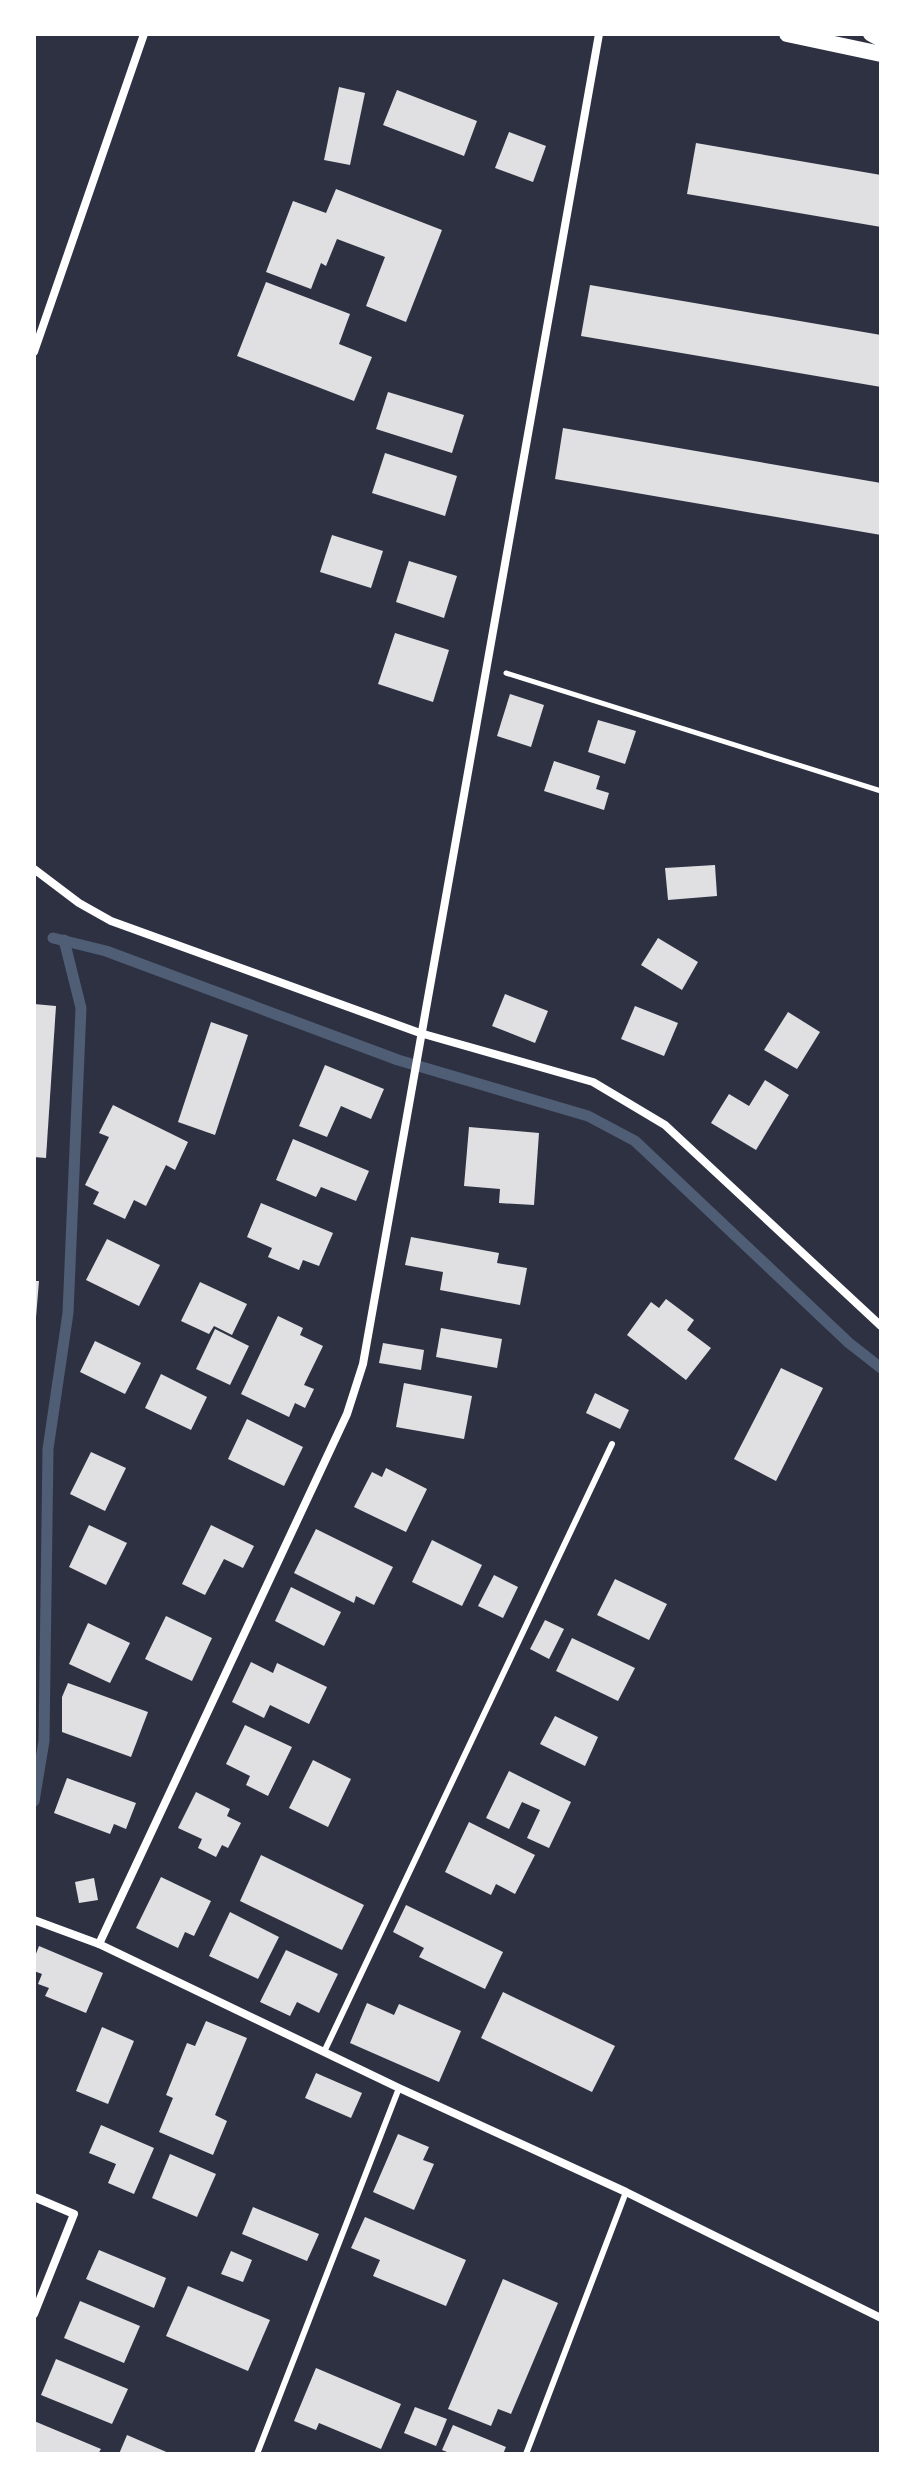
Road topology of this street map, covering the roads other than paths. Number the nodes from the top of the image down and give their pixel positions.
1 (144, 34) edge
2 (599, 34) edge
3 (787, 34) edge
4 (870, 34) edge
5 (881, 40) edge
6 (881, 54) edge
7 (34, 352) edge
8 (34, 869) edge
9 (420, 1033) junction
10 (881, 1326) edge
11 (612, 1444) dead end
12 (34, 1920) edge
13 (99, 1944) junction
14 (324, 2052) junction
15 (399, 2088) junction
16 (626, 2192) junction
17 (34, 2197) edge
18 (34, 2314) edge
19 (881, 2318) edge
20 (257, 2454) edge
21 (526, 2454) edge

1 - 7 street
2 - 9 street
3 - 6 main road
4 - 5 street
8 - 9 street
9 - 10 street
9 - 13 street
11 - 14 lane
12 - 13 street
13 - 14 street
14 - 15 street
15 - 16 street
15 - 20 lane
16 - 19 street
16 - 21 lane
17 - 18 street

